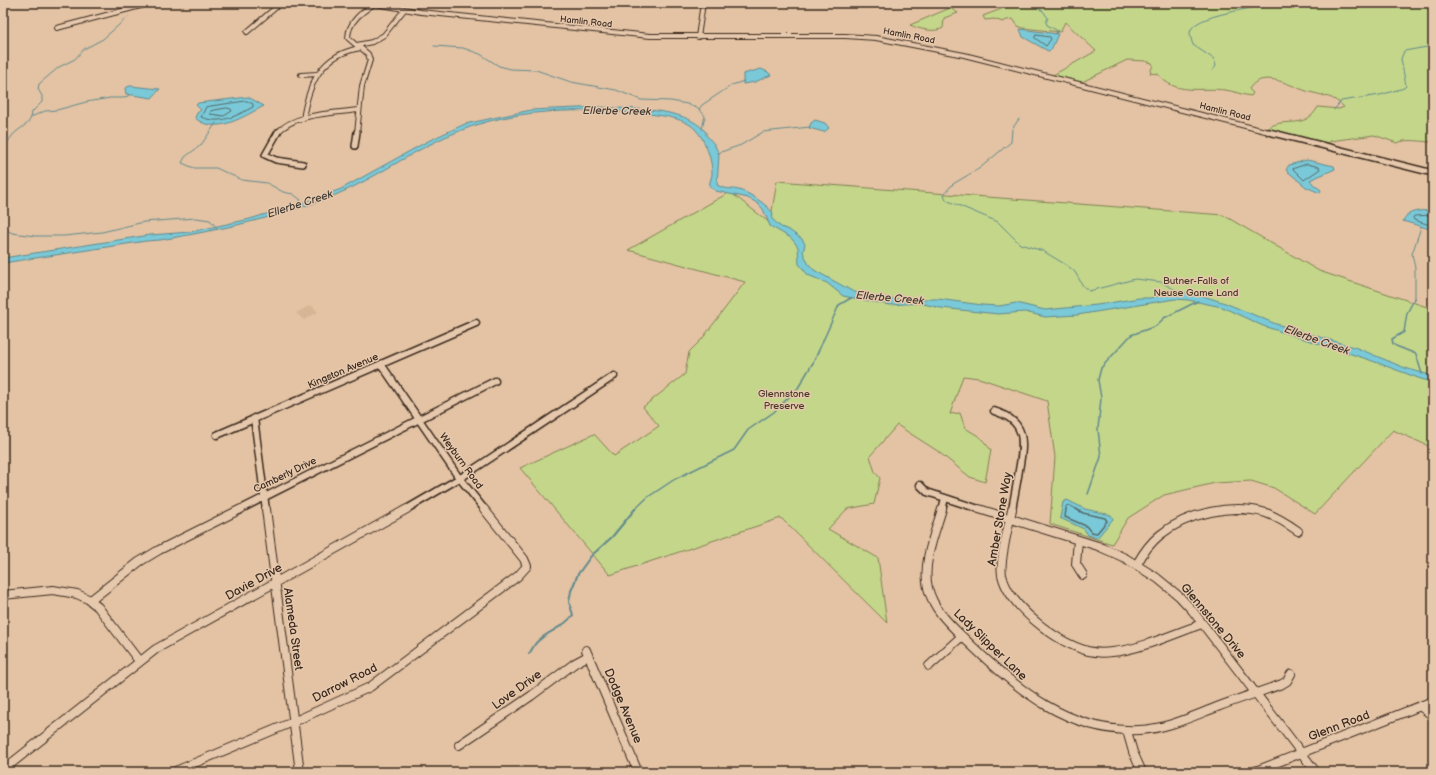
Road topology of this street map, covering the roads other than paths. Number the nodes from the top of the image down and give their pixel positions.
1 (152, 3) edge
2 (281, 3) edge
3 (372, 3) edge
4 (703, 3) edge
5 (404, 10) junction
6 (57, 28) dead end
7 (247, 32) dead end
8 (698, 37) junction
9 (355, 47) junction
10 (362, 47) junction
11 (317, 74) junction
12 (301, 75) dead end
13 (359, 110) junction
14 (303, 119) junction
15 (355, 146) dead end
16 (303, 164) dead end
17 (1433, 173) edge
18 (476, 323) dead end
19 (380, 364) junction
20 (614, 376) dead end
21 (495, 381) dead end
22 (994, 411) dead end
23 (254, 418) junction
24 (419, 420) junction
25 (217, 435) dead end
26 (460, 478) junction
27 (920, 485) dead end
28 (265, 496) junction
29 (945, 498) junction
30 (1010, 519) junction
31 (1298, 530) dead end
32 (1078, 540) junction
33 (1137, 564) junction
34 (527, 566) joint
35 (1083, 575) dead end
36 (274, 583) junction
37 (3, 595) edge
38 (91, 600) junction
39 (1202, 624) junction
40 (962, 636) junction
41 (587, 653) joint
42 (139, 661) junction
43 (929, 666) dead end
44 (1291, 674) dead end
45 (1256, 693) junction
46 (1433, 701) edge
47 (1421, 706) junction
48 (1433, 716) edge
49 (293, 722) junction
50 (1127, 730) junction
51 (459, 745) dead end
52 (1302, 753) junction
53 (3, 770) edge
54 (172, 772) edge
55 (300, 772) edge
56 (638, 772) edge
57 (1142, 772) edge
58 (1253, 772) edge
59 (1316, 772) edge

1 - 6 street
2 - 7 street
3 - 5 street, Hamlin Road
3 - 9 street
4 - 8 street
5 - 8 street, Hamlin Road
5 - 10 street
8 - 17 street, Hamlin Road
9 - 10 street
9 - 11 street
10 - 13 street
11 - 12 street
11 - 14 street
13 - 14 street
13 - 15 street
14 - 16 street
18 - 19 street, Kingston Avenue
19 - 23 street, Kingston Avenue
19 - 24 street, Weyburn Road
20 - 26 street, Davie Drive
21 - 24 street, Camberly Drive
22 - 30 street, Amber Stone Way
23 - 25 street, Kingston Avenue
23 - 28 street, Alameda Street
24 - 26 street, Weyburn Road
24 - 28 street, Camberly Drive
26 - 34 street, Weyburn Road
26 - 36 street, Davie Drive
27 - 29 street, Glennstone Drive
28 - 36 street, Alameda Street
28 - 38 street, Camberly Drive
29 - 30 street, Glennstone Drive
29 - 40 street, Lady Slipper Lane
30 - 32 street, Glennstone Drive
30 - 39 street, Amber Stone Way
31 - 33 street
32 - 33 street, Glennstone Drive
32 - 35 street
33 - 39 street, Glennstone Drive
34 - 49 street, Darrow Road
36 - 42 street, Davie Drive
36 - 49 street, Alameda Street
37 - 38 street
38 - 42 street
39 - 45 street, Glennstone Drive
40 - 43 street
40 - 50 street, Lady Slipper Lane
41 - 51 street, Love Drive
41 - 56 street, Dodge Avenue
42 - 53 street, Davie Drive
44 - 45 street, Lady Slipper Lane
45 - 50 street, Lady Slipper Lane
45 - 52 street, Glennstone Drive
46 - 47 street, Glenn Road
47 - 48 street
47 - 52 street, Glenn Road
49 - 54 street, Darrow Road
49 - 55 street, Alameda Street
50 - 57 street
52 - 58 street, Glenn Road
52 - 59 street, Glennstone Drive

